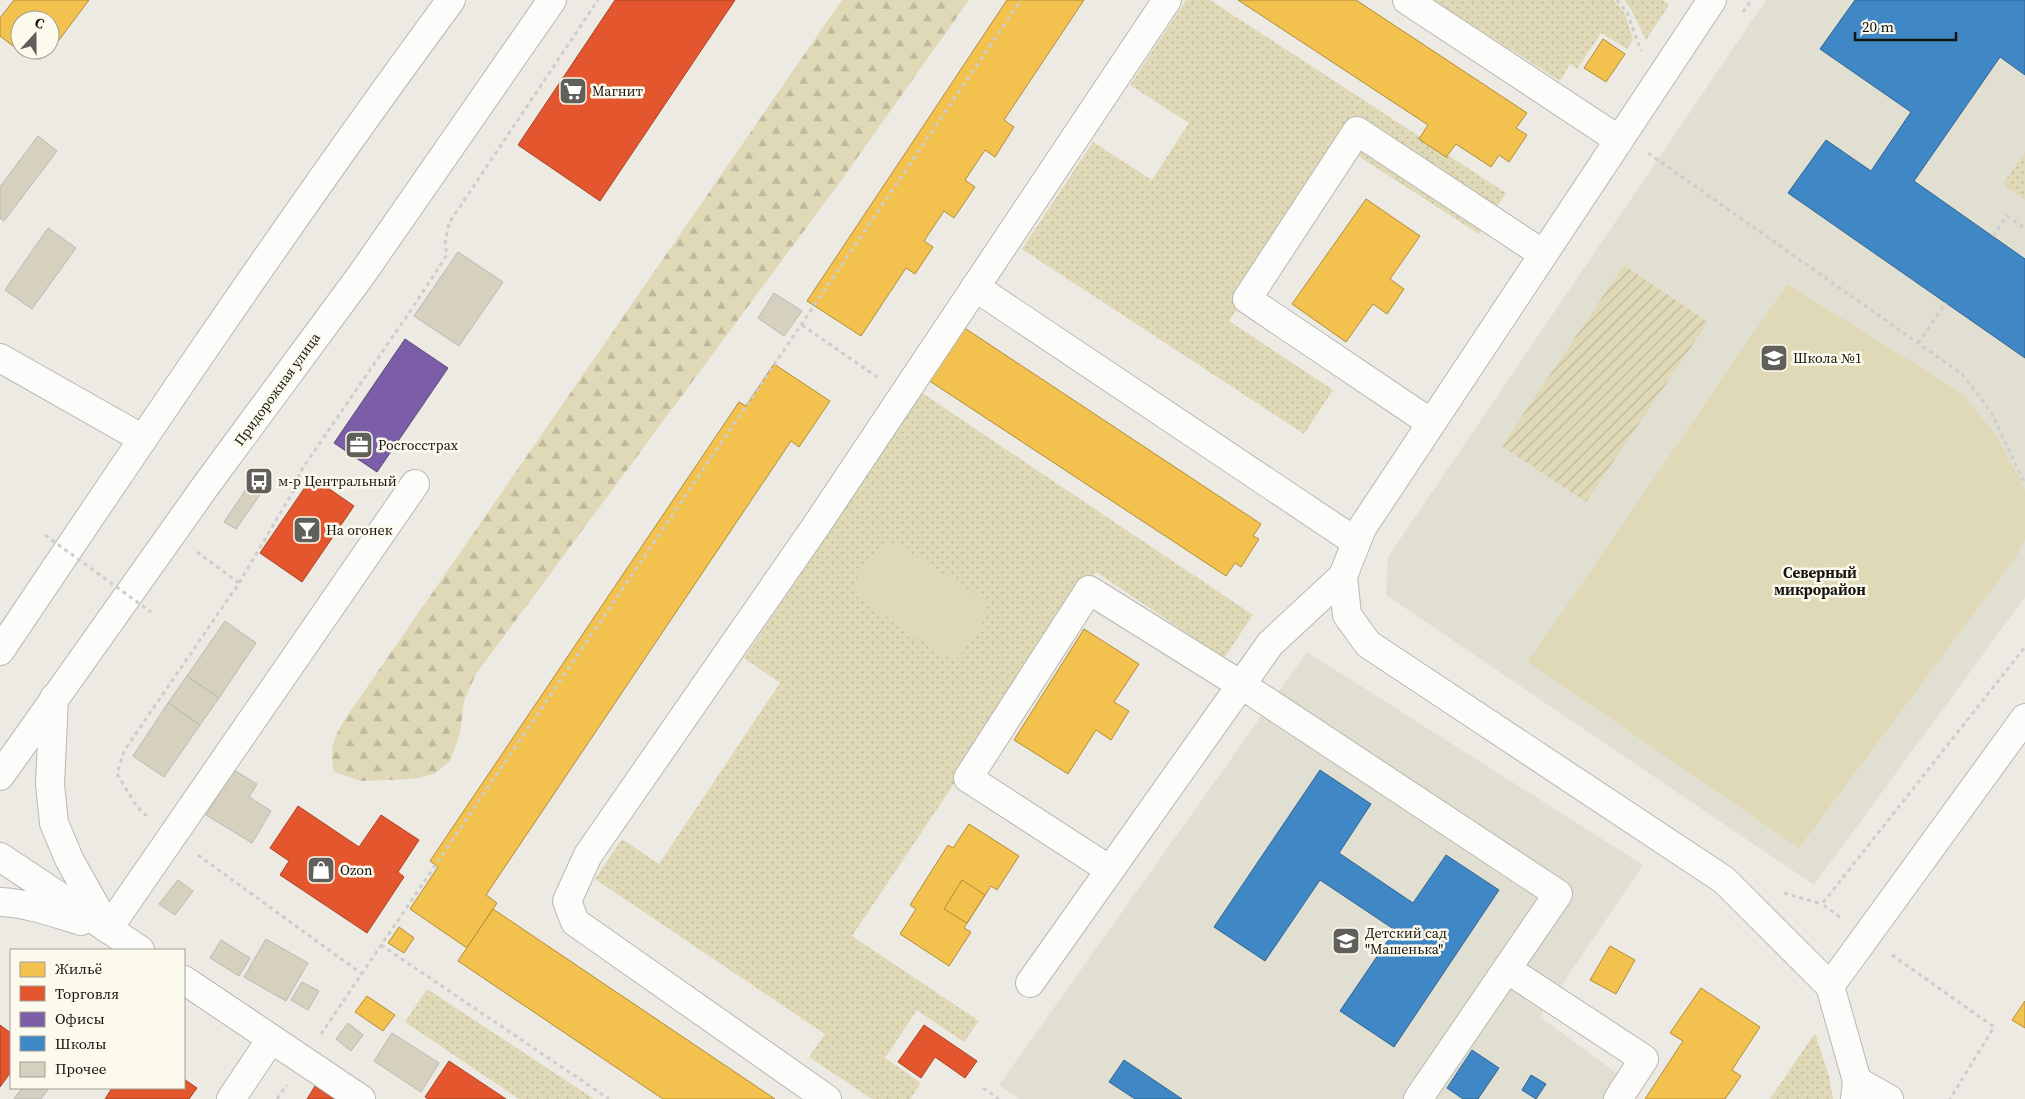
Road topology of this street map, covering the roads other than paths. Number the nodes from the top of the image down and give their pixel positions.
1 (451, 0) edge
2 (552, 0) edge
3 (1167, 0) edge
4 (1407, 0) edge
5 (1712, 0) edge
6 (1621, 137) junction
7 (1543, 254) junction
8 (975, 287) junction
9 (0, 358) edge
10 (1431, 423) junction
11 (143, 439) junction
12 (416, 484) dead end
13 (1356, 542) junction
14 (1343, 576) junction
15 (0, 651) edge
16 (1241, 685) junction
17 (54, 698) junction
18 (2025, 718) edge
19 (0, 776) edge
20 (0, 857) edge
21 (1110, 870) junction
22 (0, 902) edge
23 (108, 930) junction
24 (138, 949) edge
25 (1507, 969) junction
26 (185, 981) edge
27 (1030, 983) dead end
28 (1830, 986) junction
29 (272, 1039) junction
30 (1856, 1090) edge
31 (231, 1099) edge
32 (361, 1099) edge
33 (828, 1099) edge
34 (1418, 1099) edge
35 (1618, 1099) edge
36 (1889, 1099) edge

1 - 11 street
2 - 17 street, Придорожная улица
3 - 8 street
4 - 6 street
5 - 6 street
6 - 7 street
7 - 10 street
7 - 10 street
8 - 13 street
8 - 33 street
9 - 11 street
10 - 13 street
11 - 15 street
12 - 23 street
13 - 14 street
14 - 16 street
14 - 28 street
16 - 21 street
16 - 21 street
16 - 25 street
17 - 19 street, Придорожная улица
17 - 23 street
18 - 28 street
20 - 23 street
21 - 27 street
22 - 23 street
23 - 24 street
25 - 34 street
25 - 35 street
26 - 29 street
28 - 30 street
29 - 31 street
29 - 32 street
30 - 36 street

